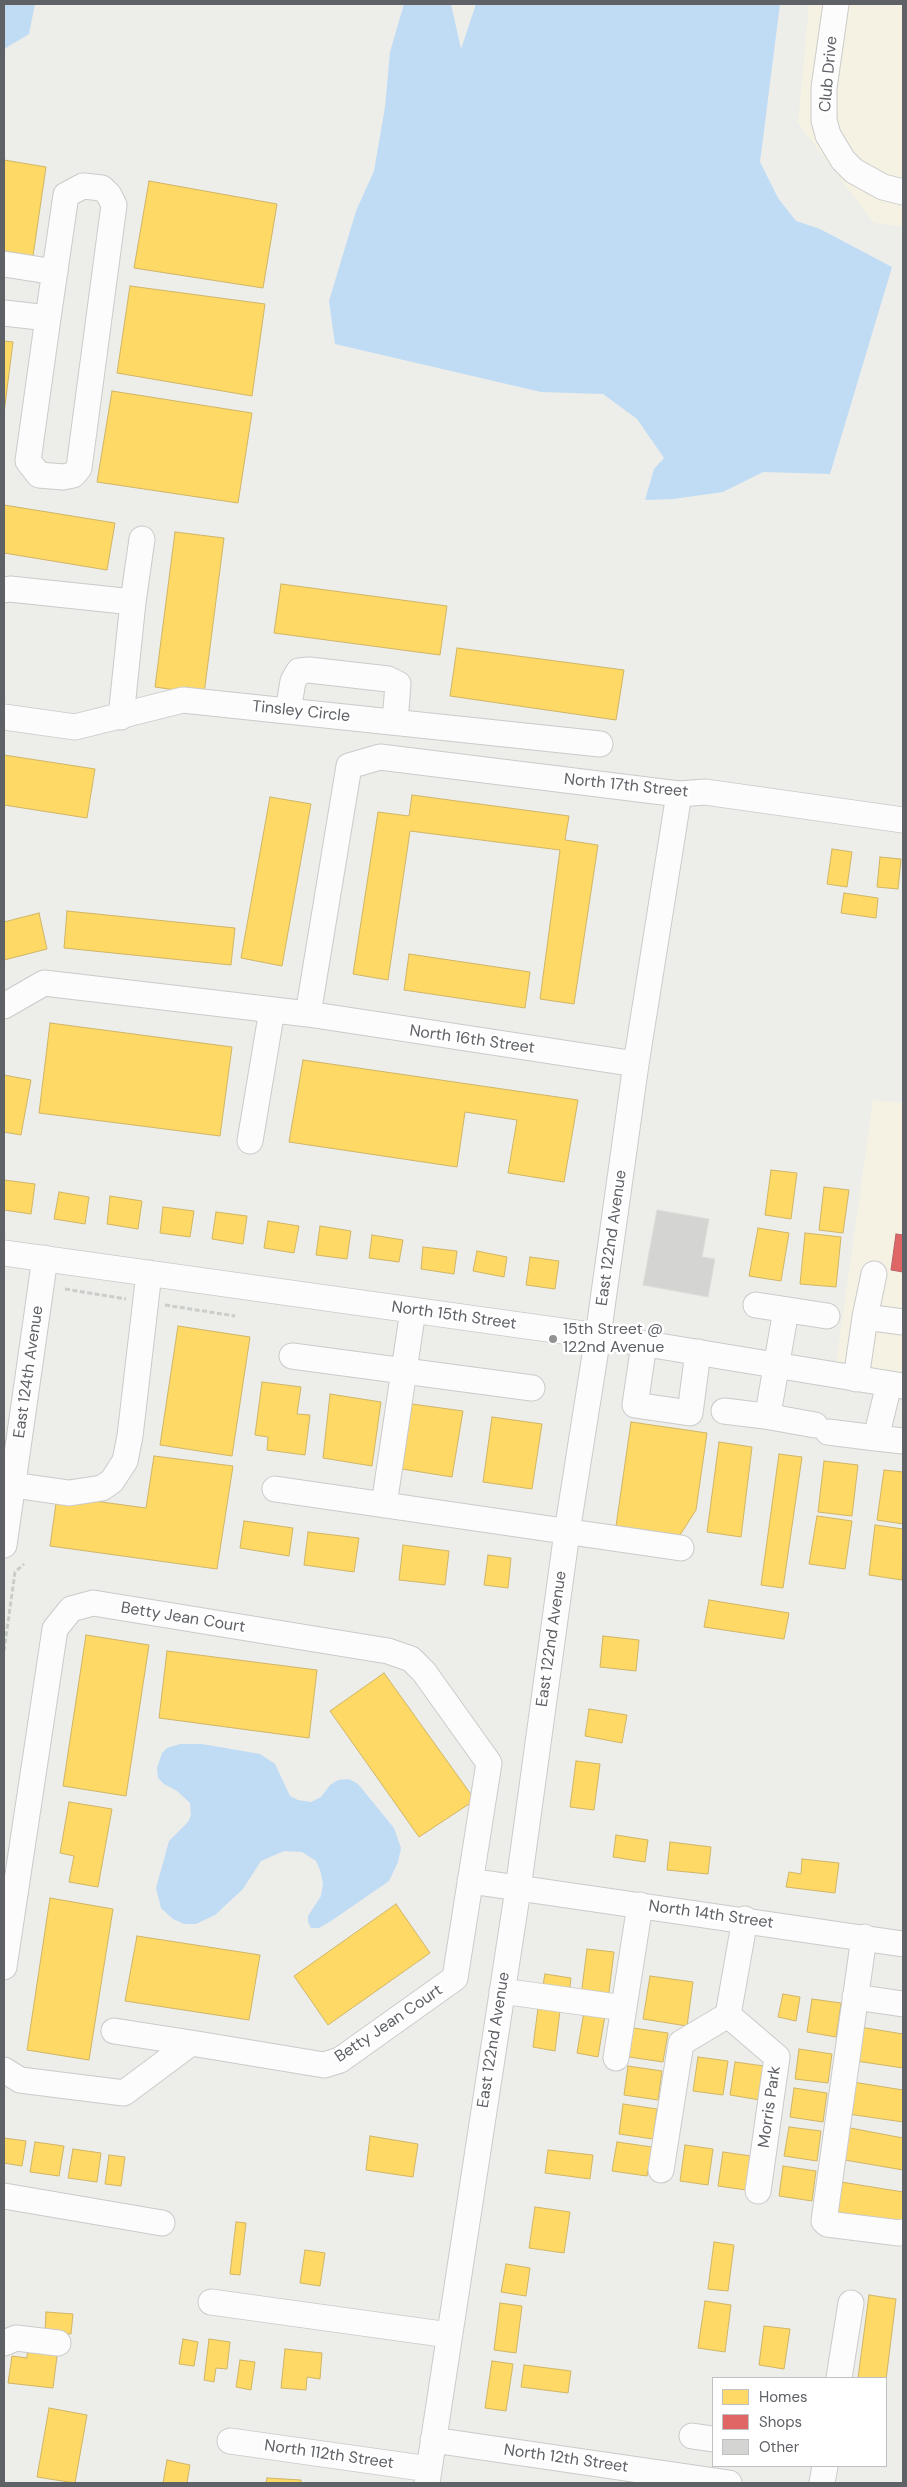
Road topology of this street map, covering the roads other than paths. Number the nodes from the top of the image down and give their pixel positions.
1 (836, 4) edge
2 (903, 192) edge
3 (4, 264) edge
4 (55, 272) junction
5 (4, 312) edge
6 (48, 318) junction
7 (142, 540) dead end
8 (4, 590) edge
9 (133, 602) junction
10 (288, 711) junction
11 (121, 716) junction
12 (4, 717) edge
13 (395, 722) junction
14 (600, 744) dead end
15 (679, 794) junction
16 (903, 820) edge
17 (4, 1006) edge
18 (272, 1010) junction
19 (308, 1014) junction
20 (636, 1064) junction
21 (250, 1141) dead end
22 (4, 1252) edge
23 (45, 1258) junction
24 (149, 1273) junction
25 (874, 1274) dead end
26 (756, 1305) dead end
27 (413, 1310) junction
28 (786, 1310) junction
29 (827, 1316) dead end
30 (865, 1317) junction
31 (903, 1322) edge
32 (598, 1336) junction
33 (644, 1344) junction
34 (698, 1352) junction
35 (292, 1356) dead end
36 (777, 1366) junction
37 (404, 1371) junction
38 (856, 1379) junction
39 (896, 1385) edge
40 (532, 1388) dead end
41 (724, 1411) dead end
42 (765, 1416) junction
43 (876, 1438) junction
44 (903, 1441) edge
45 (11, 1474) edge
46 (275, 1490) dead end
47 (384, 1505) junction
48 (567, 1532) junction
49 (4, 1545) edge
50 (681, 1548) dead end
51 (13, 1839) edge
52 (470, 1881) junction
53 (518, 1889) junction
54 (640, 1905) junction
55 (745, 1919) junction
56 (864, 1938) junction
57 (903, 1944) edge
58 (4, 1967) edge
59 (502, 1991) junction
60 (855, 1997) junction
61 (903, 2004) edge
62 (624, 2008) junction
63 (728, 2015) junction
64 (114, 2031) dead end
65 (192, 2043) junction
66 (616, 2058) dead end
67 (4, 2070) edge
68 (661, 2170) dead end
69 (758, 2191) dead end
70 (4, 2196) edge
71 (162, 2223) dead end
72 (903, 2232) edge
73 (211, 2302) dead end
74 (851, 2303) dead end
75 (449, 2335) junction
76 (4, 2343) edge
77 (58, 2343) dead end
78 (839, 2377) edge
79 (433, 2440) junction
80 (230, 2441) dead end
81 (825, 2467) edge
82 (428, 2476) edge
83 (721, 2477) edge
84 (822, 2483) edge

1 - 2 street, Club Drive
3 - 4 street
4 - 6 street
4 - 6 street
5 - 6 street
7 - 9 street
8 - 9 street
9 - 11 street
10 - 11 street, Tinsley Circle
10 - 13 street, Tinsley Circle
10 - 13 street
11 - 12 street, Tinsley Circle
13 - 14 street, Tinsley Circle
15 - 16 street, North 17th Street
15 - 19 street, North 17th Street
15 - 20 street, East 122nd Avenue
17 - 18 street, North 16th Street
18 - 19 street, North 16th Street
18 - 21 street
19 - 20 street, North 16th Street
20 - 32 street, East 122nd Avenue
22 - 23 street, North 15th Street
23 - 24 street, North 15th Street
23 - 45 street, East 124th Avenue
24 - 27 street, North 15th Street
24 - 45 street
25 - 30 street
26 - 28 street
27 - 32 street, North 15th Street
27 - 37 street
28 - 29 street
28 - 36 street
30 - 31 street
30 - 38 street
32 - 33 street, North 15th Street
32 - 48 street, East 122nd Avenue
33 - 34 street, North 15th Street
33 - 34 street
34 - 36 street, North 15th Street
35 - 37 street
36 - 38 street, North 15th Street
36 - 42 street
37 - 40 street
37 - 47 street
38 - 39 street, North 15th Street
39 - 43 street
41 - 42 street
42 - 43 street
43 - 44 street
45 - 49 street, East 124th Avenue
46 - 47 street
47 - 48 street
48 - 50 street
48 - 53 street, East 122nd Avenue
51 - 52 street, Betty Jean Court
51 - 58 street, Betty Jean Court
52 - 53 street
52 - 65 street, Betty Jean Court
53 - 54 street, North 14th Street
53 - 59 street, East 122nd Avenue
54 - 55 street, North 14th Street
54 - 62 street
55 - 56 street, North 14th Street
55 - 63 street
56 - 57 street, North 14th Street
56 - 60 street
59 - 62 street
59 - 75 street, East 122nd Avenue
60 - 61 street
60 - 72 street
62 - 66 street
63 - 68 street
63 - 69 street, Morris Park
64 - 65 street, Betty Jean Court
65 - 67 street
70 - 71 street
73 - 75 street
74 - 78 street
75 - 79 street, East 122nd Avenue
76 - 77 street
79 - 82 street, East 122nd Avenue
79 - 83 street, North 12th Street
80 - 82 street, North 112th Street
81 - 84 street

